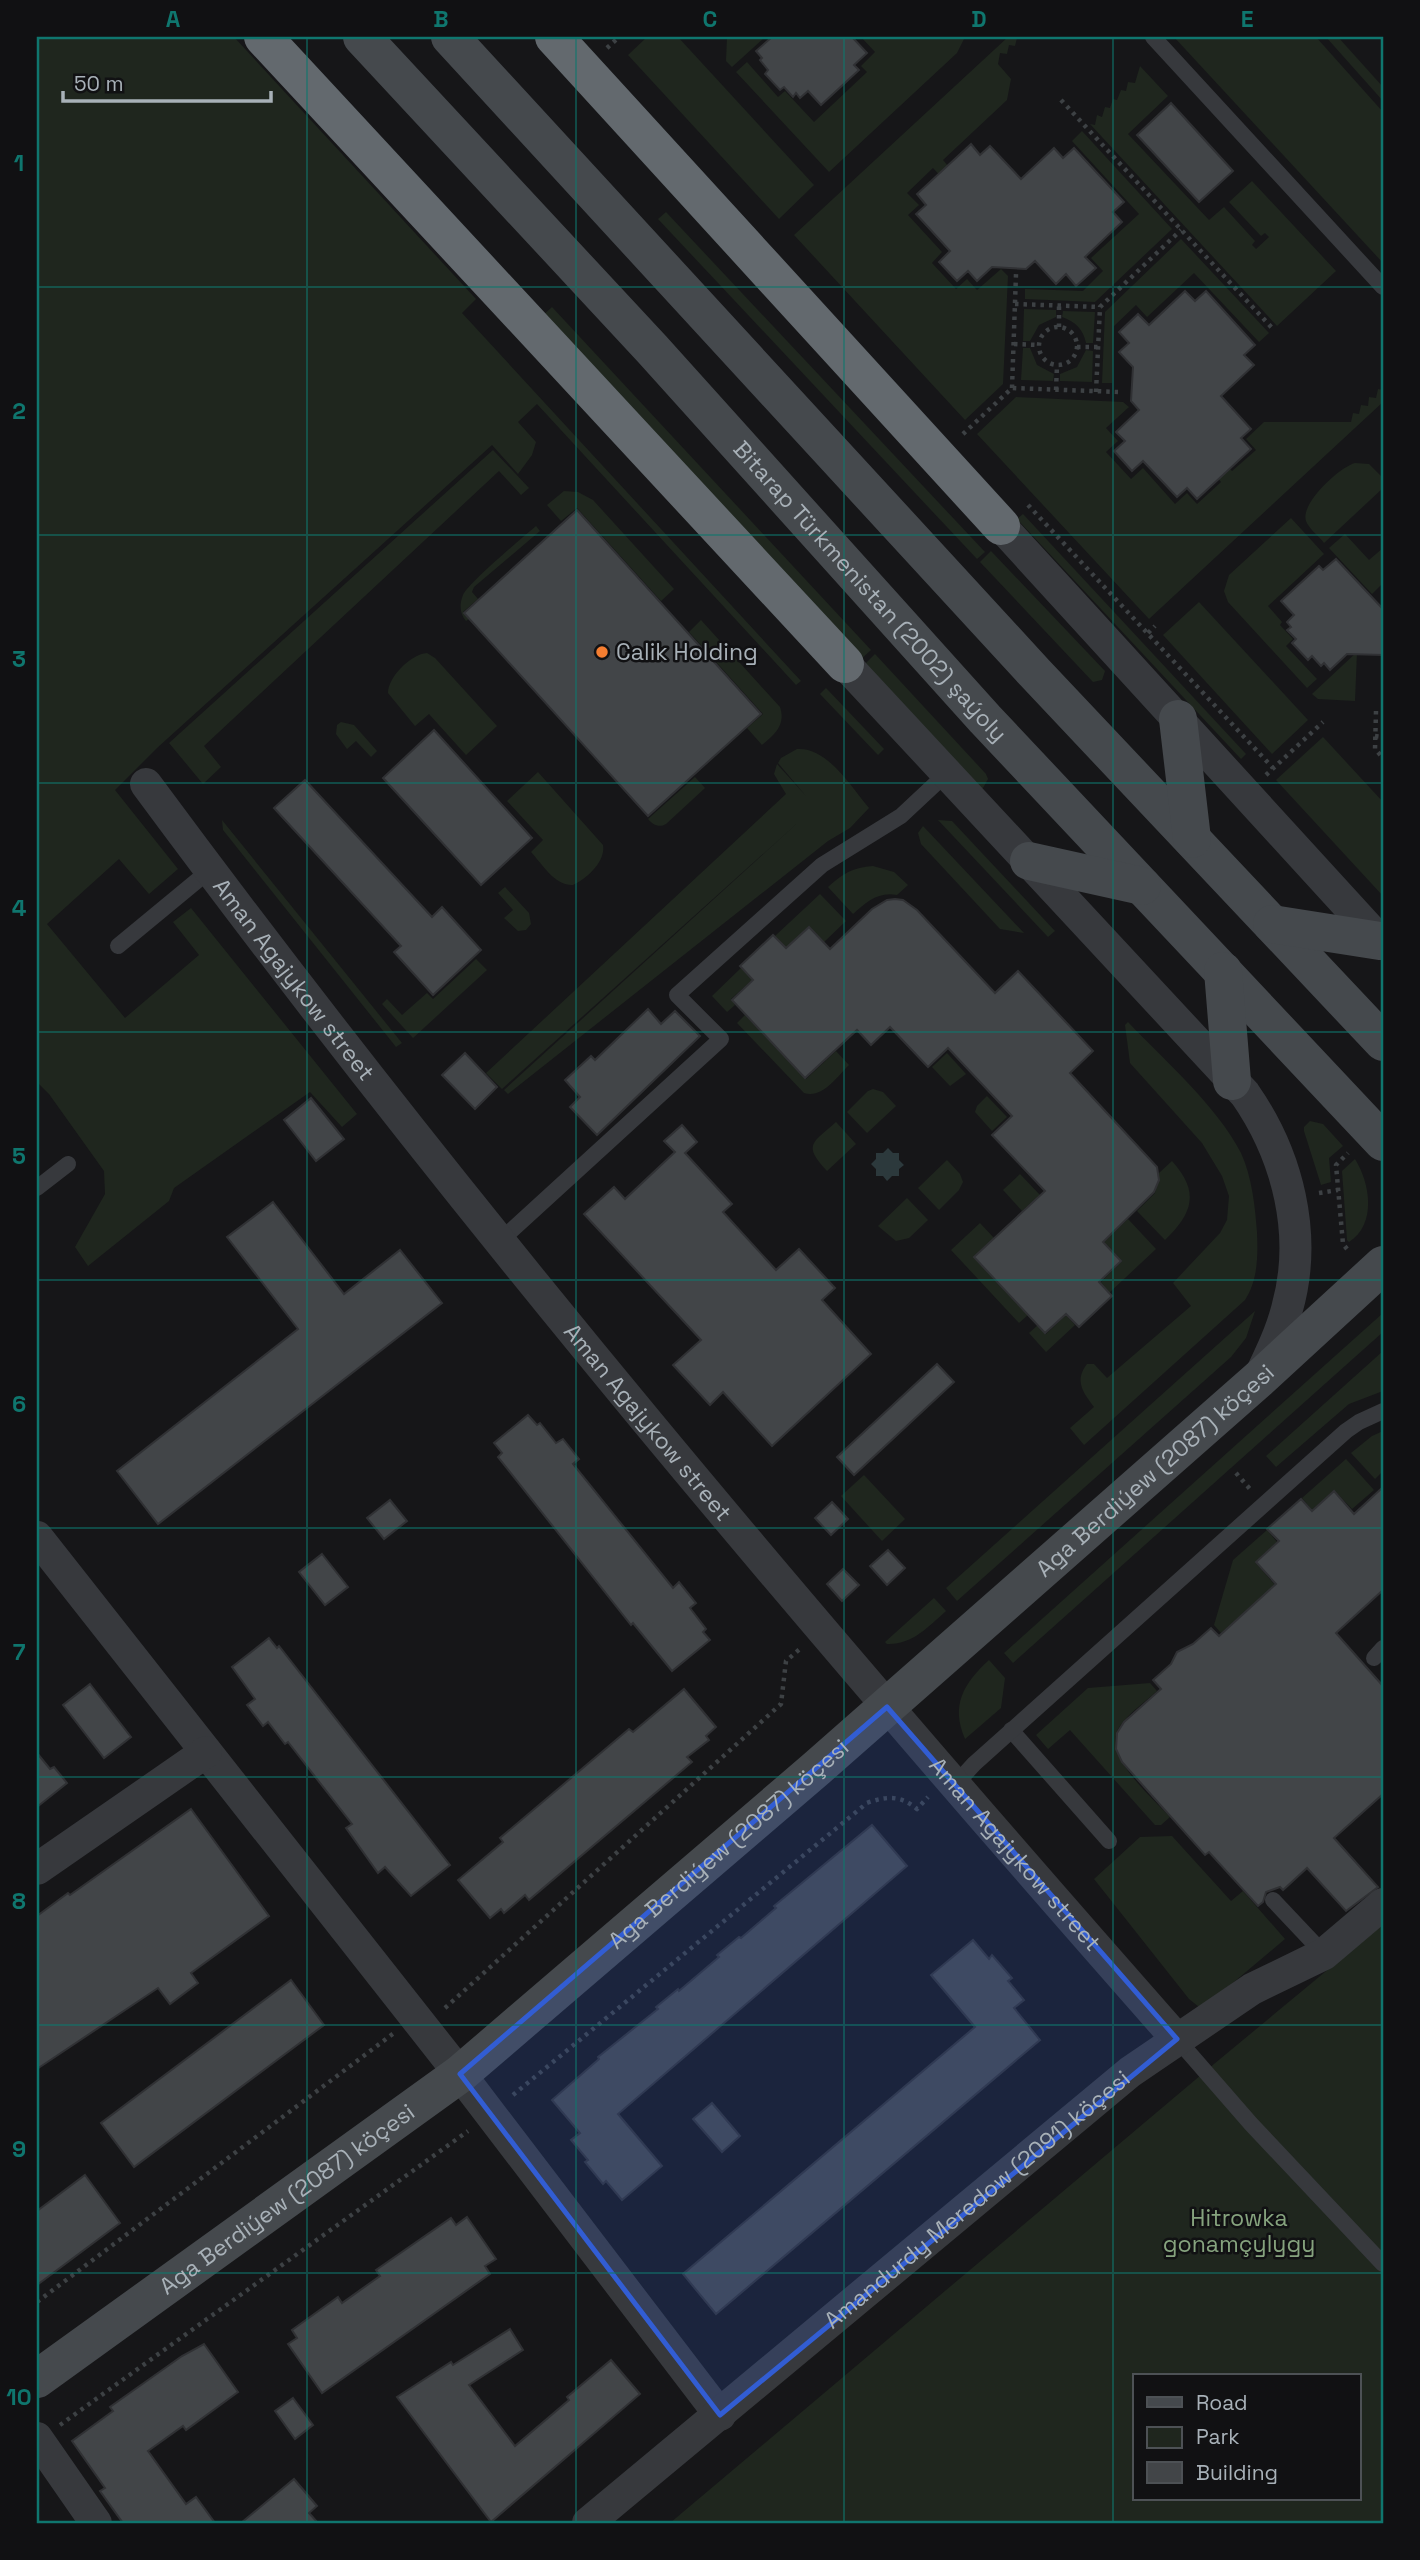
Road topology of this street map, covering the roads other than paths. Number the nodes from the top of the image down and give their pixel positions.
1 (263, 37) edge
2 (362, 37) edge
3 (450, 37) edge
4 (554, 37) edge
5 (1153, 37) edge
6 (1383, 287) edge
7 (1001, 526) joint
8 (845, 664) joint
9 (1178, 719) junction
10 (947, 773) junction
11 (146, 784) dead end
12 (1192, 839) junction
13 (1028, 861) junction
14 (210, 870) junction
15 (1142, 886) junction
16 (1272, 924) junction
17 (1382, 943) edge
18 (118, 946) dead end
19 (1223, 971) junction
20 (1383, 1042) edge
21 (1232, 1081) junction
22 (1366, 1147) edge
23 (68, 1164) dead end
24 (37, 1188) edge
25 (499, 1241) junction
26 (1383, 1265) edge
27 (1259, 1378) junction
28 (1383, 1411) edge
29 (37, 1537) edge
30 (887, 1707) junction
31 (1011, 1730) junction
32 (206, 1752) junction
33 (954, 1786) junction
34 (1109, 1841) dead end
35 (37, 1869) edge
36 (1273, 1900) dead end
37 (1383, 1905) edge
38 (1324, 1954) junction
39 (1177, 2039) junction
40 (460, 2074) junction
41 (1383, 2264) edge
42 (37, 2379) edge
43 (720, 2415) junction
44 (37, 2438) edge
45 (96, 2523) edge
46 (588, 2523) edge

1 - 8 highway
2 - 15 main road, Bitarap Türkmenistan (2002) şaýoly
3 - 12 main road
4 - 7 highway
5 - 6 lane
7 - 9 street
8 - 10 street
9 - 12 main road
9 - 17 street
10 - 13 street
10 - 25 lane
11 - 14 street, Aman Agajykow street
12 - 16 main road
13 - 15 main road
13 - 21 street
14 - 18 lane
14 - 25 street, Aman Agajykow street
15 - 19 main road, Bitarap Türkmenistan (2002) şaýoly
16 - 17 main road
16 - 20 main road
19 - 21 main road
19 - 22 main road, Bitarap Türkmenistan (2002) şaýoly
21 - 27 street
23 - 24 lane
25 - 30 street, Aman Agajykow street
26 - 27 main road, Aga Berdiýew (2087) köçesi
27 - 30 main road, Aga Berdiýew (2087) köçesi
28 - 31 lane
29 - 32 street
30 - 33 street, Aman Agajykow street
30 - 40 main road, Aga Berdiýew (2087) köçesi
31 - 33 lane
31 - 34 lane
32 - 35 street
32 - 40 street
33 - 39 street, Aman Agajykow street
36 - 38 lane
37 - 38 street, Amandurdy Meredow (2091) köçesi
38 - 39 street, Amandurdy Meredow (2091) köçesi
39 - 41 lane
39 - 43 street, Amandurdy Meredow (2091) köçesi
40 - 42 main road, Aga Berdiýew (2087) köçesi
40 - 43 street
43 - 46 street, Amandurdy Meredow (2091) köçesi
44 - 45 street

